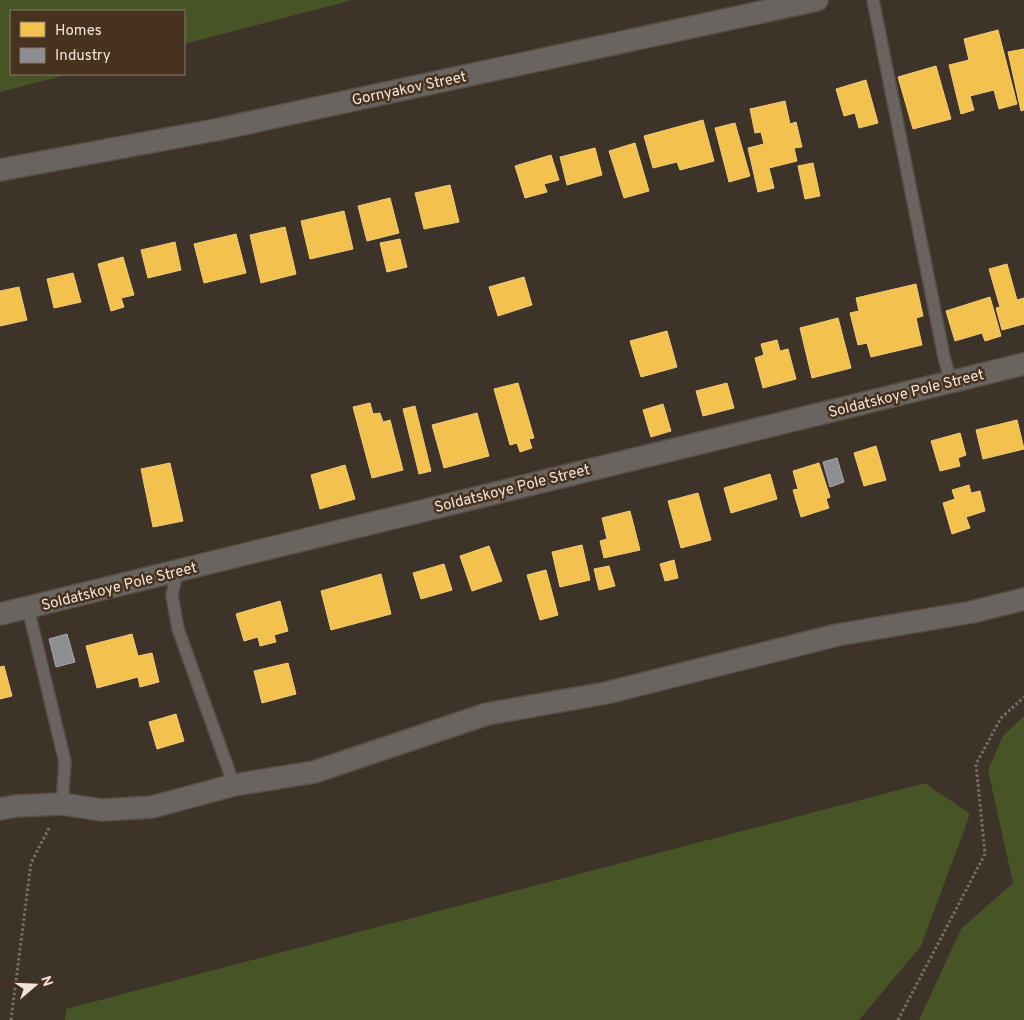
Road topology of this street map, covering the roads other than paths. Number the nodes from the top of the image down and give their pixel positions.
1 (817, 0) edge
2 (873, 0) edge
3 (0, 170) edge
4 (1024, 364) edge
5 (952, 383) junction
6 (177, 572) junction
7 (1024, 599) edge
8 (28, 608) junction
9 (0, 614) edge
10 (234, 785) junction
11 (62, 804) junction
12 (0, 809) edge

1 - 3 street, Gornyakov Street
2 - 5 lane
4 - 5 street, Soldatskoye Pole Street
5 - 6 street, Soldatskoye Pole Street
6 - 8 street, Soldatskoye Pole Street
6 - 10 lane
7 - 10 street
8 - 9 street, Soldatskoye Pole Street
8 - 11 lane
10 - 11 street
11 - 12 street

